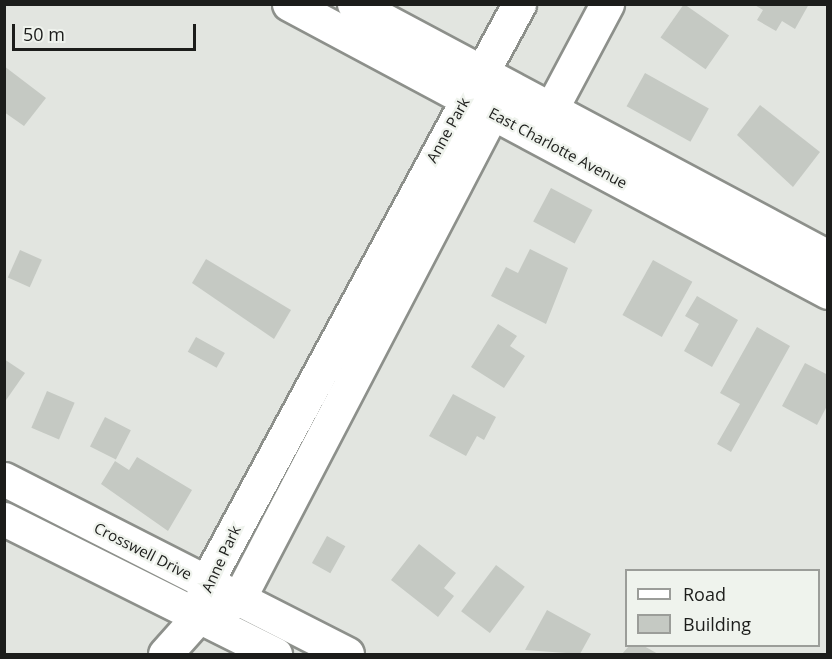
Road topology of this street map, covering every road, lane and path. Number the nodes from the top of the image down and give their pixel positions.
1 (289, 4) edge
2 (354, 4) edge
3 (519, 4) edge
4 (607, 4) edge
5 (479, 95) junction
6 (543, 123) junction
7 (828, 257) edge
8 (828, 292) edge
9 (4, 479) edge
10 (4, 519) edge
11 (206, 583) junction
12 (238, 600) junction
13 (198, 617) junction
14 (165, 654) edge
15 (275, 654) edge
16 (347, 654) edge

1 - 5 street, East Charlotte Avenue
2 - 5 street, East Charlotte Avenue
3 - 5 street, Anne Park
4 - 6 street
5 - 6 street, East Charlotte Avenue
5 - 11 street, Anne Park
5 - 12 street, Anne Park
6 - 7 street, East Charlotte Avenue
6 - 8 street, East Charlotte Avenue
9 - 11 street, Crosswell Drive
10 - 13 street
11 - 12 street, Crosswell Drive
11 - 13 street, Anne Park
12 - 13 street, Anne Park
12 - 16 street, Crosswell Drive
13 - 14 street
13 - 15 street

